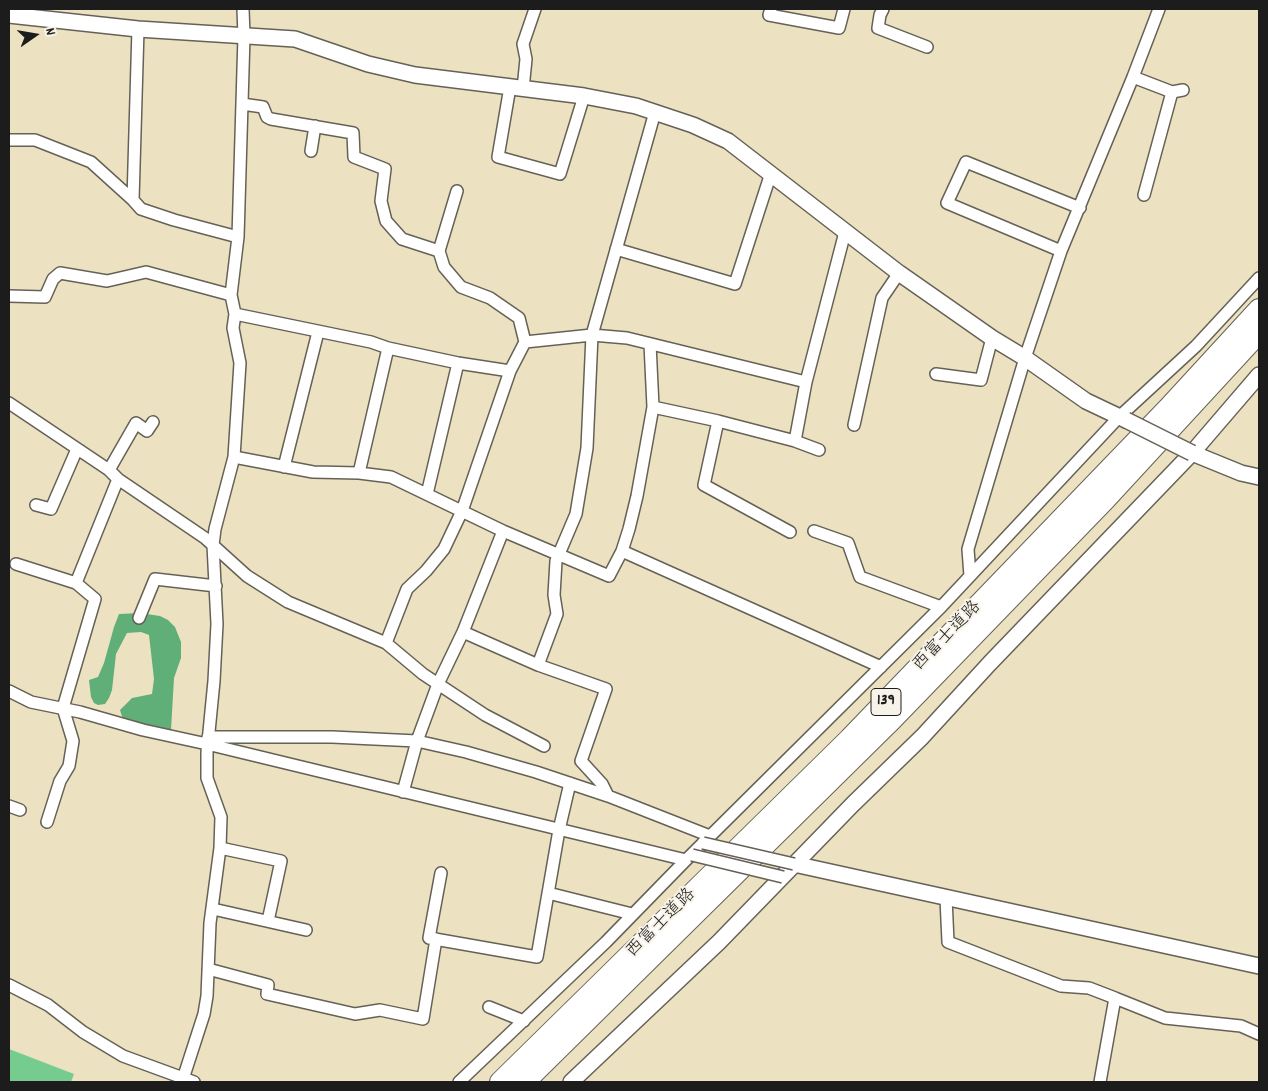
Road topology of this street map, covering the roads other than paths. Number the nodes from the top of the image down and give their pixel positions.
1 (243, 9) edge
2 (535, 9) edge
3 (771, 9) edge
4 (844, 9) edge
5 (883, 9) edge
6 (1160, 9) edge
7 (9, 15) edge
8 (138, 29) junction
9 (244, 36) junction
10 (927, 47) dead end
11 (1134, 77) junction
12 (516, 88) junction
13 (584, 96) junction
14 (242, 104) junction
15 (655, 112) junction
16 (315, 126) junction
17 (10, 143) edge
18 (311, 151) dead end
19 (771, 173) junction
20 (456, 191) dead end
21 (1144, 195) dead end
22 (133, 200) junction
23 (1080, 208) junction
24 (845, 232) junction
25 (238, 237) junction
26 (616, 249) junction
27 (439, 251) junction
28 (1061, 251) junction
29 (899, 272) junction
30 (1259, 278) edge
31 (231, 295) junction
32 (9, 296) edge
33 (1259, 310) edge
34 (236, 314) junction
35 (318, 332) junction
36 (1259, 333) edge
37 (592, 335) junction
38 (992, 338) junction
39 (525, 342) junction
40 (650, 344) junction
41 (388, 348) junction
42 (1024, 358) junction
43 (458, 363) junction
44 (510, 371) junction
45 (936, 374) dead end
46 (1259, 375) edge
47 (806, 382) junction
48 (9, 404) edge
49 (653, 408) junction
50 (1123, 419) junction
51 (718, 421) junction
52 (153, 422) dead end
53 (854, 425) dead end
54 (795, 441) junction
55 (77, 449) junction
56 (820, 450) dead end
57 (1192, 453) junction
58 (234, 457) junction
59 (284, 468) junction
60 (110, 470) junction
61 (359, 473) junction
62 (1259, 477) edge
63 (118, 479) junction
64 (427, 494) junction
65 (36, 505) dead end
66 (462, 511) junction
67 (503, 531) junction
68 (814, 531) dead end
69 (790, 532) dead end
70 (214, 545) junction
71 (622, 551) junction
72 (559, 554) junction
73 (16, 564) dead end
74 (970, 576) junction
75 (76, 583) junction
76 (216, 586) junction
77 (942, 607) junction
78 (139, 618) dead end
79 (463, 632) junction
80 (386, 643) junction
81 (538, 665) junction
82 (881, 667) junction
83 (438, 684) junction
84 (9, 691) edge
85 (63, 708) junction
86 (208, 741) junction
87 (417, 742) junction
88 (544, 746) dead end
89 (570, 784) junction
90 (403, 792) junction
91 (608, 796) junction
92 (9, 806) edge
93 (20, 810) dead end
94 (46, 822) dead end
95 (559, 830) junction
96 (707, 840) junction
97 (220, 848) junction
98 (689, 858) junction
99 (794, 864) junction
100 (441, 873) dead end
101 (782, 877) junction
102 (548, 893) junction
103 (946, 898) junction
104 (213, 909) junction
105 (632, 914) junction
106 (268, 921) junction
107 (306, 930) dead end
108 (436, 939) junction
109 (1259, 966) edge
110 (208, 968) junction
111 (9, 985) edge
112 (1115, 998) junction
113 (489, 1007) dead end
114 (524, 1021) junction
115 (1259, 1034) edge
116 (182, 1080) edge
117 (194, 1082) edge
118 (459, 1082) edge
119 (500, 1082) edge
120 (525, 1082) edge
121 (572, 1082) edge
122 (1100, 1082) edge

1 - 9 street
2 - 12 street
3 - 4 street
5 - 10 street
6 - 11 street
7 - 8 street
8 - 9 street
8 - 22 street
9 - 12 street
9 - 14 street
11 - 21 street
11 - 23 street
12 - 13 street
12 - 13 street
13 - 15 street
14 - 16 street
14 - 25 street
15 - 19 street
15 - 26 street
16 - 18 street
16 - 27 street
17 - 22 street
19 - 24 street
19 - 26 street
20 - 27 street
22 - 25 street
23 - 28 street
23 - 28 street
24 - 29 street
24 - 47 street
25 - 31 street
26 - 37 street
27 - 39 street
28 - 42 street
29 - 38 street
29 - 53 street
30 - 50 street
31 - 32 street
31 - 34 street
33 - 119 highway, 西富士道路 / 139
34 - 35 street
34 - 58 street
35 - 41 street
35 - 59 street
36 - 120 highway, 西富士道路 / 139
37 - 39 street
37 - 40 street
37 - 72 street
38 - 42 street
38 - 45 street
39 - 44 street
40 - 47 street
40 - 49 street
41 - 43 street
41 - 61 street
42 - 50 street
42 - 74 street
43 - 44 street
43 - 64 street
44 - 66 street
46 - 57 street
47 - 54 street
48 - 55 street
49 - 51 street
49 - 71 street
50 - 57 street, bridge
50 - 74 street
51 - 54 street
51 - 69 street
52 - 60 street
54 - 56 street
55 - 60 street
55 - 65 street
57 - 62 street
57 - 99 street
58 - 59 street
58 - 70 street
59 - 61 street
60 - 63 street
61 - 64 street
63 - 70 street
63 - 75 street
64 - 66 street
66 - 67 street
66 - 80 street
67 - 72 street
67 - 79 street
68 - 77 street
70 - 76 street
70 - 80 street
71 - 72 street
71 - 82 street
72 - 81 street
73 - 75 street
74 - 77 street
75 - 85 street
76 - 78 street
76 - 86 street
77 - 82 street
79 - 81 street
79 - 83 street
80 - 83 street
81 - 91 street
82 - 96 street
83 - 87 street
83 - 88 street
84 - 85 street
85 - 86 street
85 - 94 street
86 - 87 street
86 - 90 street
86 - 97 street
87 - 89 street
87 - 90 street
89 - 91 street
89 - 95 street
90 - 95 street
91 - 96 street
92 - 93 street
95 - 98 street
95 - 102 street
96 - 98 street
96 - 99 street, bridge
97 - 104 street
97 - 106 street
98 - 101 street, bridge
98 - 105 street
99 - 101 street
99 - 103 street
100 - 108 street
101 - 121 street
102 - 105 street
102 - 108 street
103 - 109 street
103 - 112 street
104 - 106 street
104 - 110 street
105 - 114 street
106 - 107 street
108 - 110 street
110 - 116 street
111 - 116 street
112 - 115 street
112 - 122 street
113 - 114 street
114 - 118 street
116 - 117 street

